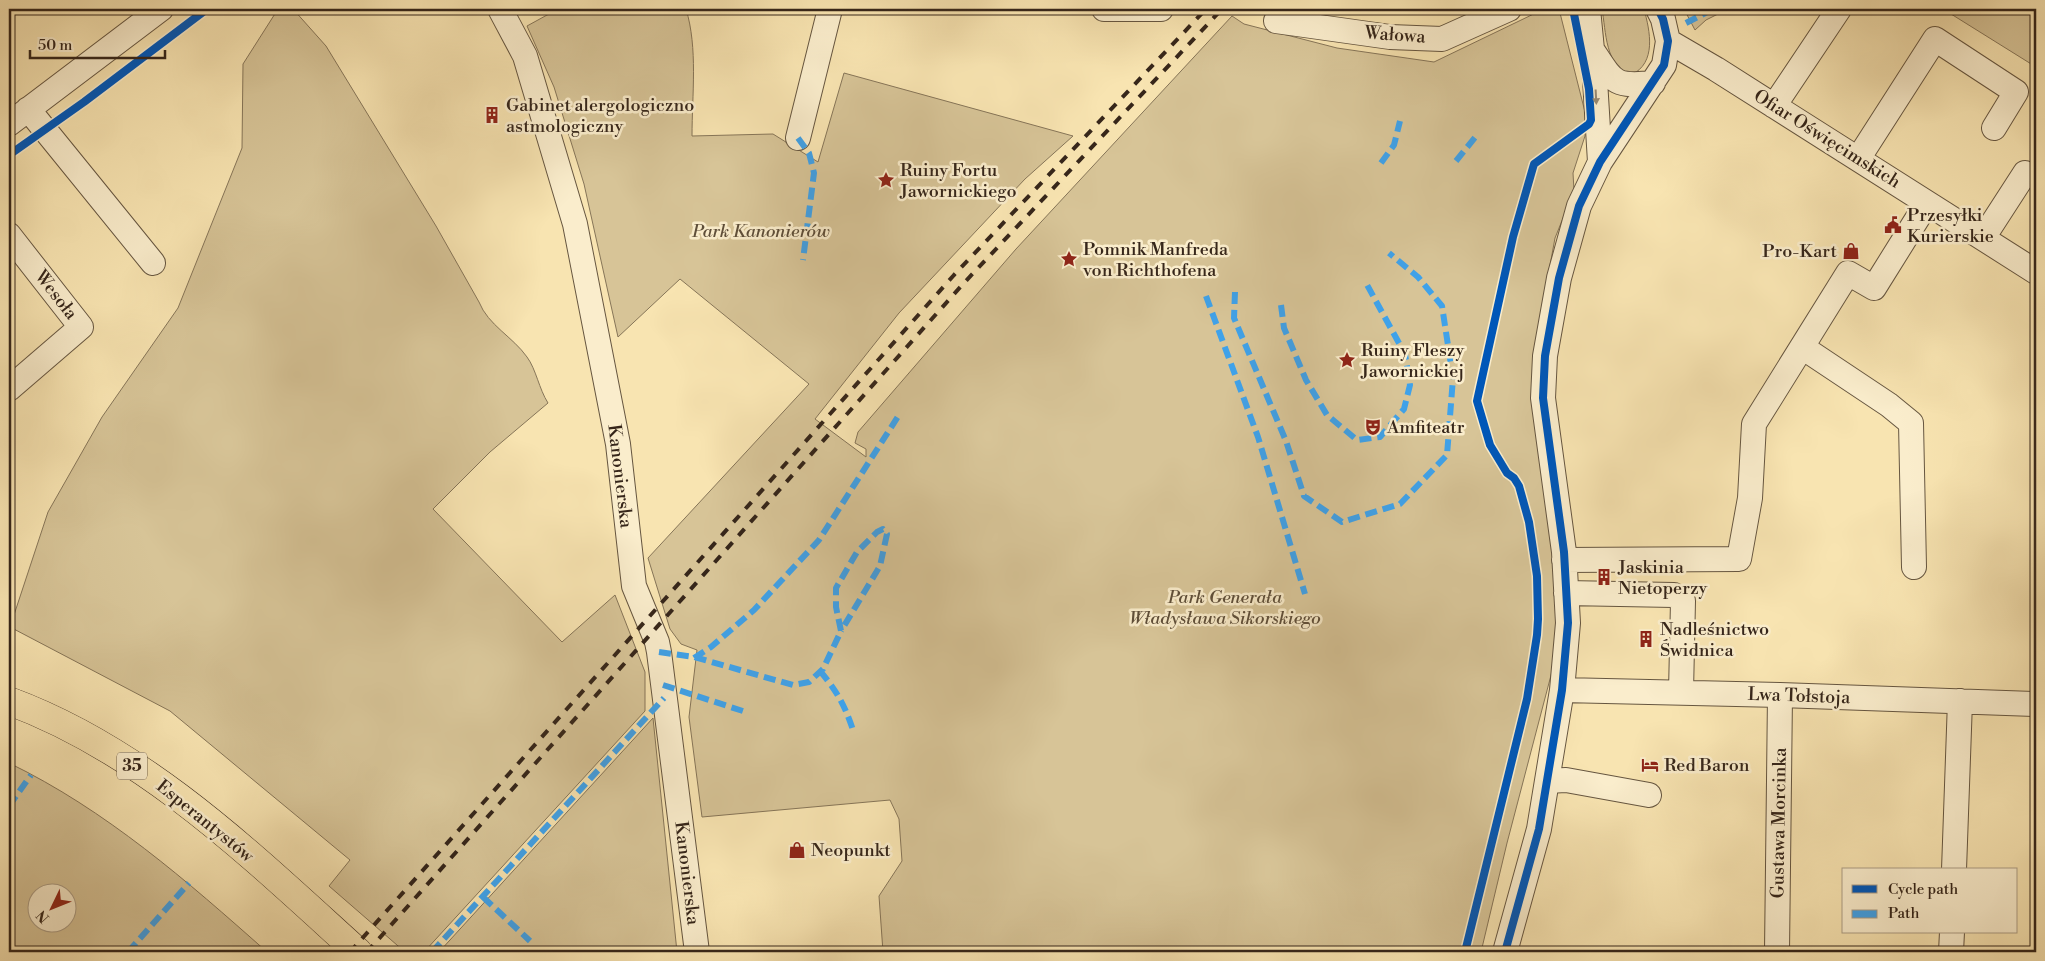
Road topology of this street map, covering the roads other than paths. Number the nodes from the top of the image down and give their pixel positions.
1 (161, 9) edge
2 (500, 9) edge
3 (830, 9) edge
4 (1104, 9) edge
5 (1160, 9) edge
6 (1509, 9) edge
7 (1588, 9) edge
8 (1658, 9) edge
9 (1840, 9) edge
10 (1276, 21) dead end
11 (1668, 41) junction
12 (1592, 48) junction
13 (1653, 83) junction
14 (1774, 106) junction
15 (28, 109) junction
16 (9, 124) edge
17 (1994, 128) dead end
18 (798, 138) dead end
19 (1858, 159) junction
20 (1600, 162) junction
21 (2025, 173) dead end
22 (1928, 203) junction
23 (9, 235) edge
24 (1983, 238) junction
25 (153, 263) dead end
26 (2036, 272) edge
27 (1802, 347) junction
28 (9, 389) edge
29 (1564, 560) junction
30 (1914, 567) dead end
31 (1566, 593) junction
32 (1562, 690) junction
33 (1681, 692) junction
34 (1780, 695) junction
35 (1960, 701) junction
36 (9, 702) edge
37 (2036, 704) edge
38 (1547, 781) junction
39 (1649, 795) dead end
40 (1954, 868) edge
41 (1952, 934) edge
42 (358, 952) edge
43 (698, 952) edge
44 (1505, 952) edge
45 (1777, 952) edge
46 (1951, 952) edge

1 - 15 street
2 - 43 street, Kanonierska
3 - 18 street
4 - 5 street
6 - 10 street, Wałowa
7 - 12 street
8 - 11 street
9 - 14 street
11 - 13 street
11 - 14 street, Ofiar Oświęcimskich
12 - 13 street
12 -> 20 street
13 - 20 street
14 - 19 street, Ofiar Oświęcimskich
15 - 16 street
15 - 25 street
17 - 19 street
19 - 22 street, Ofiar Oświęcimskich
20 - 29 street
21 - 24 street
22 - 24 street, Ofiar Oświęcimskich
22 - 27 street
23 - 28 street, Wesoła
24 - 26 street, Ofiar Oświęcimskich
27 - 29 street
27 - 30 street
29 - 31 street
31 - 32 street
31 - 33 street
32 - 33 street, Lwa Tołstoja
32 - 38 street
33 - 34 street, Lwa Tołstoja
34 - 35 street, Lwa Tołstoja
34 - 45 street, Gustawa Morcinka
35 - 37 street, Lwa Tołstoja
35 - 40 street
36 - 42 main road, Esperantystów / 35
38 - 39 street
38 - 44 street
41 - 46 street

